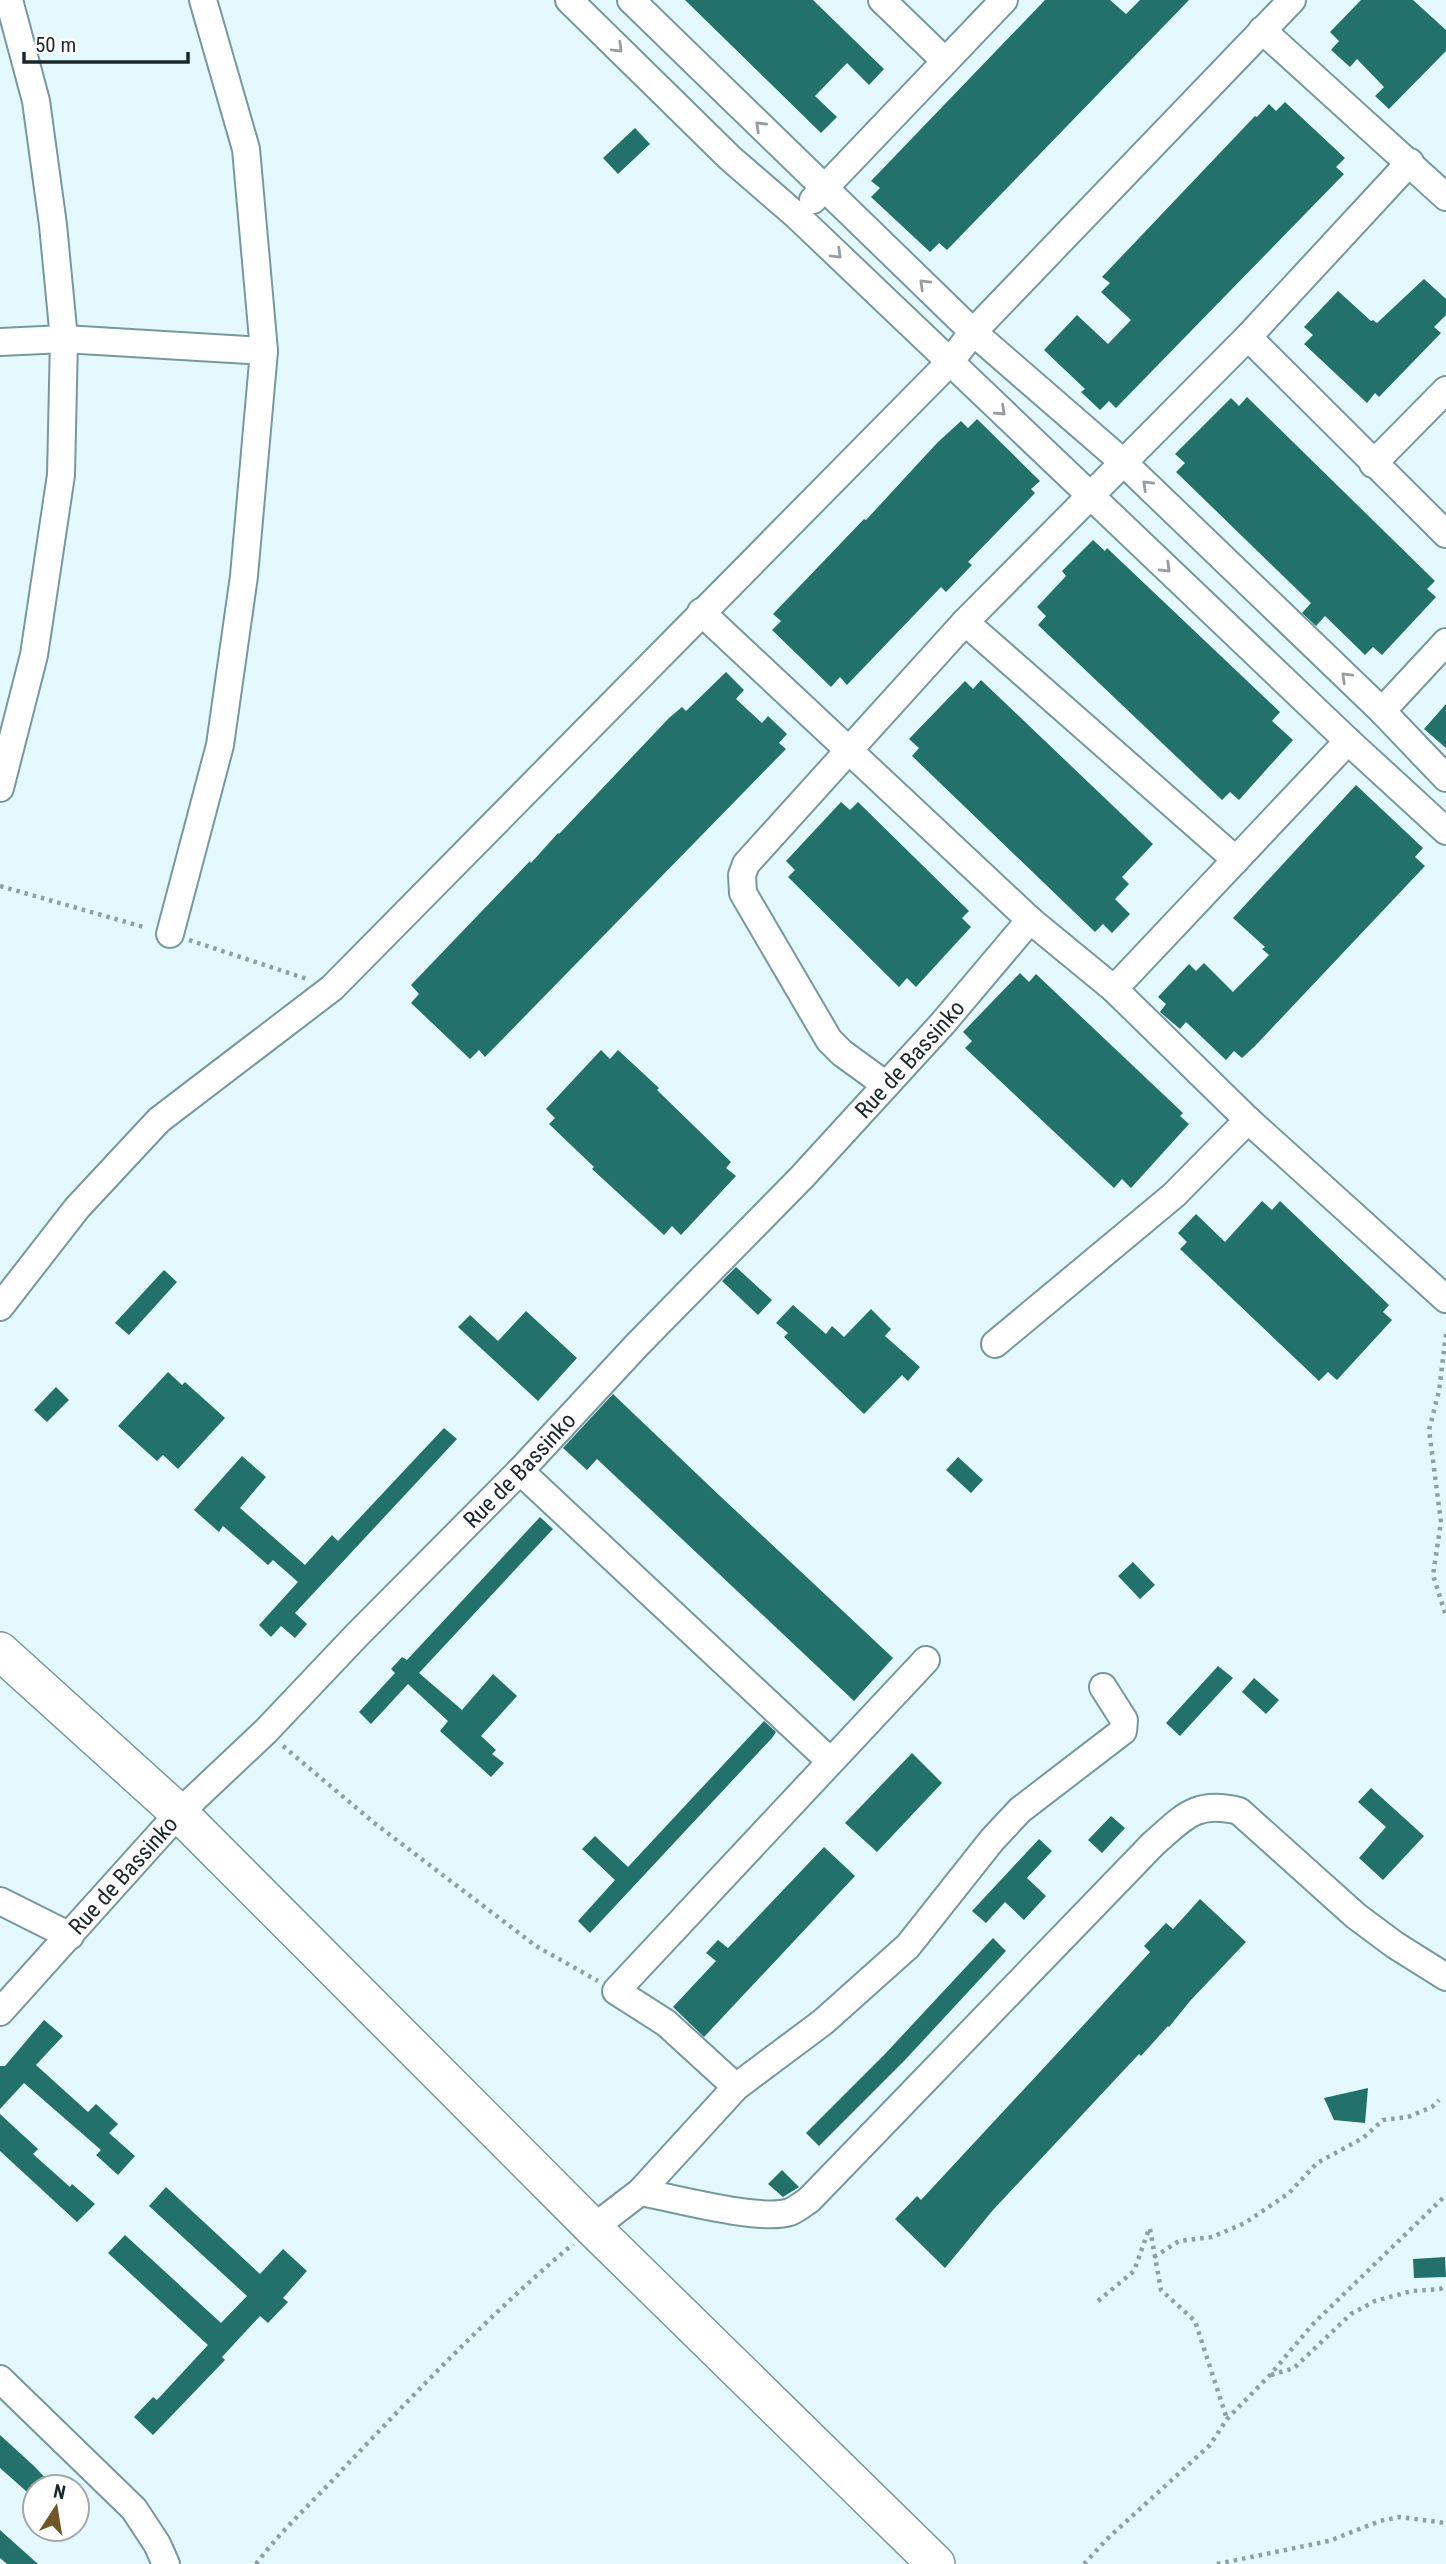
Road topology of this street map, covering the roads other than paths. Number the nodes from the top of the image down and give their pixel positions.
1 (9, 0) edge
2 (203, 0) edge
3 (569, 0) edge
4 (631, 0) edge
5 (882, 0) edge
6 (1004, 0) edge
7 (1272, 12) edge
8 (945, 61) junction
9 (1410, 162) junction
10 (825, 188) junction
11 (1446, 197) edge
12 (797, 216) junction
13 (973, 332) junction
14 (1248, 337) junction
15 (64, 339) junction
16 (0, 342) edge
17 (264, 351) junction
18 (950, 362) junction
19 (1446, 390) edge
20 (1124, 463) junction
21 (1373, 464) junction
22 (1091, 495) junction
23 (1446, 534) edge
24 (701, 612) junction
25 (965, 622) junction
26 (1446, 642) edge
27 (1382, 711) junction
28 (1348, 741) junction
29 (848, 749) junction
30 (1446, 778) edge
31 (0, 788) edge
32 (1446, 831) edge
33 (1236, 860) junction
34 (1030, 920) junction
35 (170, 934) dead end
36 (1114, 989) junction
37 (886, 1085) junction
38 (1248, 1120) junction
39 (1446, 1299) edge
40 (0, 1307) edge
41 (995, 1344) dead end
42 (520, 1471) junction
43 (0, 1651) edge
44 (926, 1660) dead end
45 (1103, 1687) dead end
46 (830, 1761) junction
47 (179, 1813) junction
48 (0, 1901) edge
49 (70, 1936) junction
50 (1446, 1977) edge
51 (0, 2012) edge
52 (736, 2087) junction
53 (640, 2192) junction
54 (593, 2228) junction
55 (0, 2379) edge
56 (166, 2564) edge
57 (936, 2564) edge

1 - 15 street
2 - 17 street
3 -> 12 street
10 -> 4 street
5 - 8 street
6 - 8 street
7 - 9 street
7 - 13 street
8 - 10 street
9 - 11 street
9 - 14 street
10 - 12 street
13 -> 10 street
12 -> 18 street
13 - 18 street
13 - 20 street
14 - 20 street
14 - 21 street
15 - 16 street
15 - 17 street
15 - 31 street
17 - 35 street
18 -> 22 street
18 - 24 street
19 - 21 street
20 - 22 street
27 -> 20 street
21 - 23 street
22 - 25 street
22 -> 28 street
24 - 29 street
24 - 40 street
25 - 29 street
25 - 33 street
26 - 27 street
27 - 30 street
28 - 32 street
28 - 33 street
29 - 34 street
29 - 37 street
33 - 36 street
34 - 36 street
34 - 37 street, Rue de Bassinko
36 - 38 street
37 - 42 street, Rue de Bassinko
38 - 39 street
38 - 41 street
42 - 46 street
42 - 47 street, Rue de Bassinko
43 - 47 street
44 - 46 street
45 - 52 street
46 - 52 street
47 - 49 street, Rue de Bassinko
47 - 54 street
48 - 49 street
49 - 51 street, Rue de Bassinko
50 - 53 street
52 - 53 street
53 - 54 street
54 - 57 street
55 - 56 street

